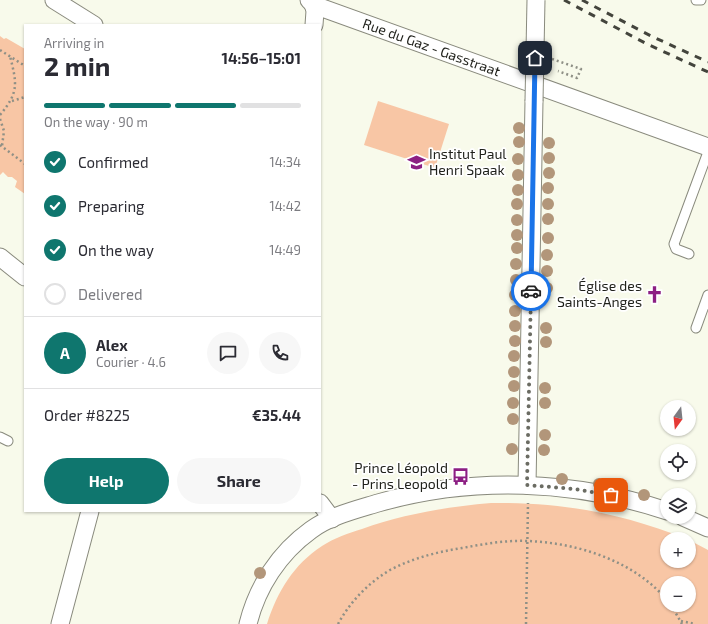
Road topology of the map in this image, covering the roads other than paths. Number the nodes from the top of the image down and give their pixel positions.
1 (54, 0) edge
2 (536, 0) edge
3 (696, 0) edge
4 (701, 0) edge
5 (312, 2) edge
6 (92, 24) edge
7 (314, 24) edge
8 (708, 147) edge
9 (708, 152) edge
10 (689, 254) dead end
11 (0, 257) edge
12 (24, 276) edge
13 (708, 295) edge
14 (696, 328) dead end
15 (527, 492) junction
16 (321, 504) edge
17 (660, 509) edge
18 (90, 512) edge
19 (332, 519) junction
20 (60, 624) edge
21 (248, 624) edge

1 - 6 street
2 - 15 street, bridge
3 - 4 lane
5 - 7 street
5 - 8 street, Rue du Gaz - Gasstraat
9 - 10 lane
11 - 12 street
13 - 14 lane
15 - 17 street
15 - 19 street
16 - 19 street
18 - 20 street
19 - 21 street

